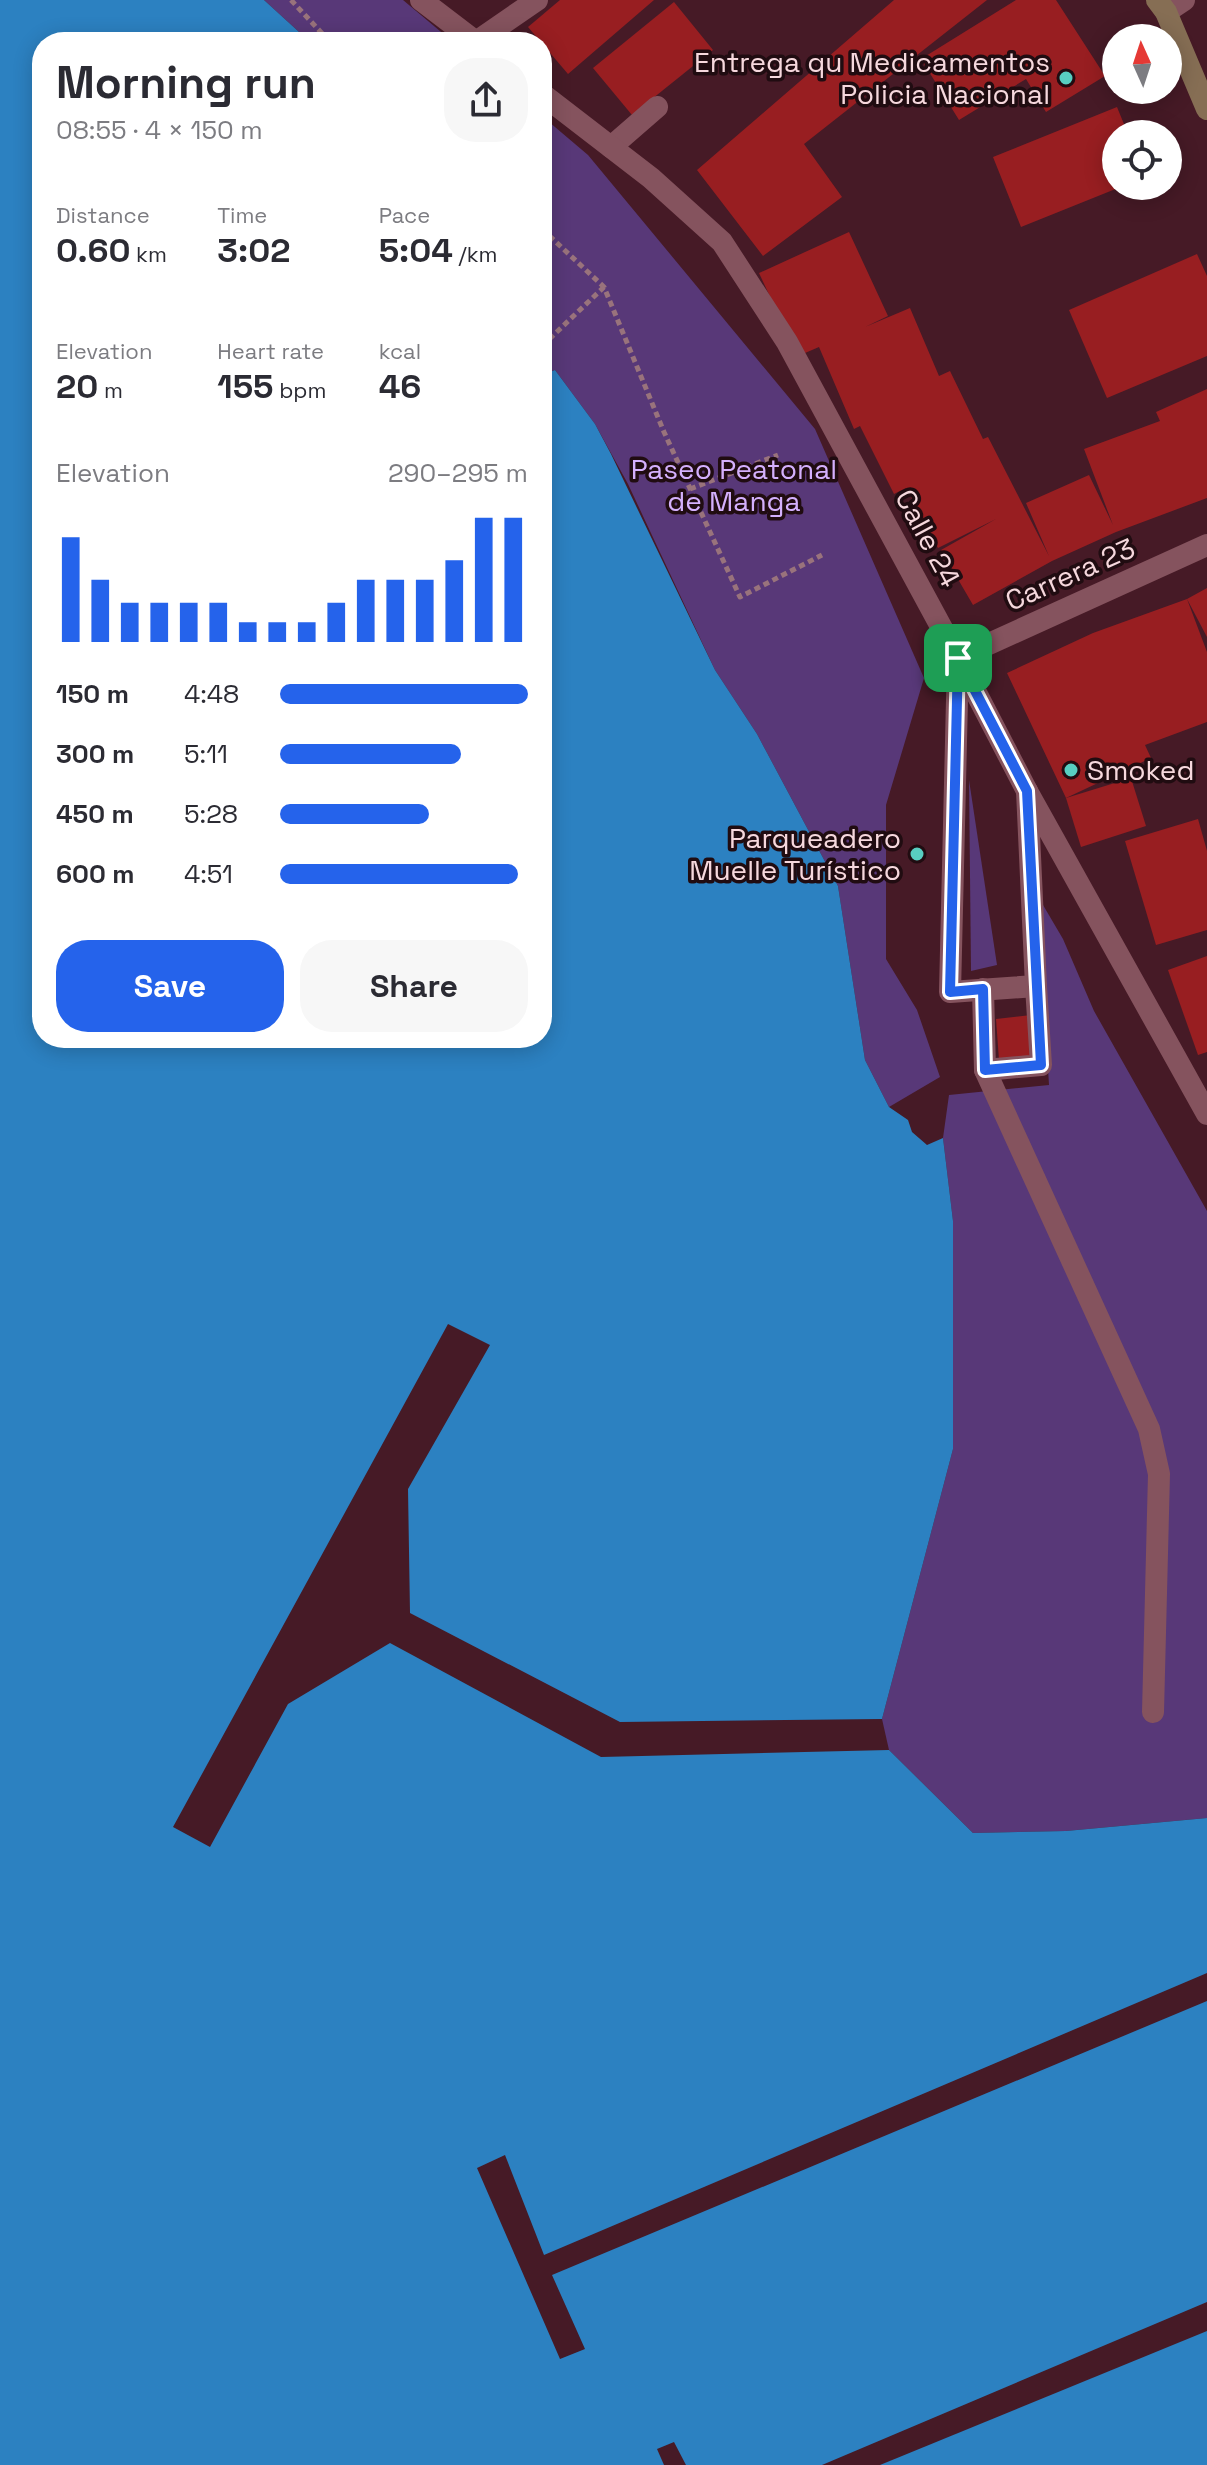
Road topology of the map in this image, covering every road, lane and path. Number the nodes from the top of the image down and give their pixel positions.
1 (291, 0) edge
2 (421, 0) edge
3 (537, 0) edge
4 (1169, 4) edge
5 (321, 32) edge
6 (463, 32) edge
7 (491, 32) edge
8 (552, 102) edge
9 (657, 107) dead end
10 (1207, 109) edge
11 (611, 147) junction
12 (552, 240) edge
13 (604, 287) junction
14 (552, 336) edge
15 (778, 455) dead end
16 (690, 489) junction
17 (1207, 545) edge
18 (822, 555) dead end
19 (958, 658) junction
20 (1027, 791) junction
21 (1036, 986) junction
22 (983, 989) junction
23 (985, 1070) junction
24 (1207, 1114) edge
25 (1153, 1712) dead end

1 - 5 path
2 - 6 street
3 - 7 street
4 - 10 main road
8 - 11 street, Calle 24
9 - 11 street
11 - 19 street, Calle 24
12 - 13 path
13 - 14 path
13 - 16 path
15 - 16 path
16 - 18 path
17 - 19 street, Carrera 23
19 - 20 street, Calle 24
19 - 22 street
20 - 21 street
20 - 24 street, Calle 24
21 - 22 street
21 - 23 street
22 - 23 street
23 - 25 street

